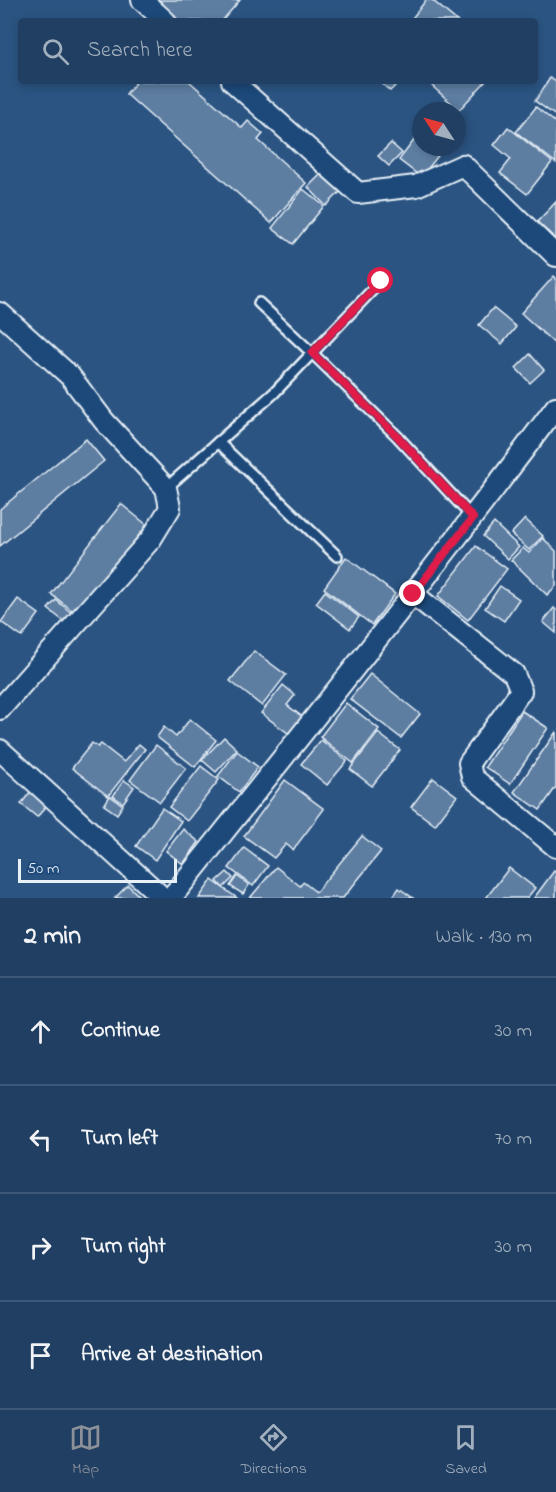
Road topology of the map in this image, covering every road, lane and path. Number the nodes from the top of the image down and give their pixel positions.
1 (142, 0) edge
2 (162, 18) edge
3 (235, 84) edge
4 (556, 256) edge
5 (381, 281) dead end
6 (260, 303) dead end
7 (0, 313) edge
8 (312, 353) junction
9 (556, 407) edge
10 (218, 442) junction
11 (166, 488) junction
12 (473, 518) junction
13 (338, 556) dead end
14 (413, 594) junction
15 (0, 709) edge
16 (0, 750) edge
17 (556, 847) edge
18 (163, 898) edge
19 (171, 898) edge

1 - 2 street
3 - 4 street
5 - 8 lane
6 - 8 lane
7 - 11 street
8 - 10 lane
8 - 12 lane
9 - 12 street
10 - 11 lane
10 - 13 lane
11 - 15 street
12 - 14 street
14 - 17 street
14 - 19 street
16 - 18 street

